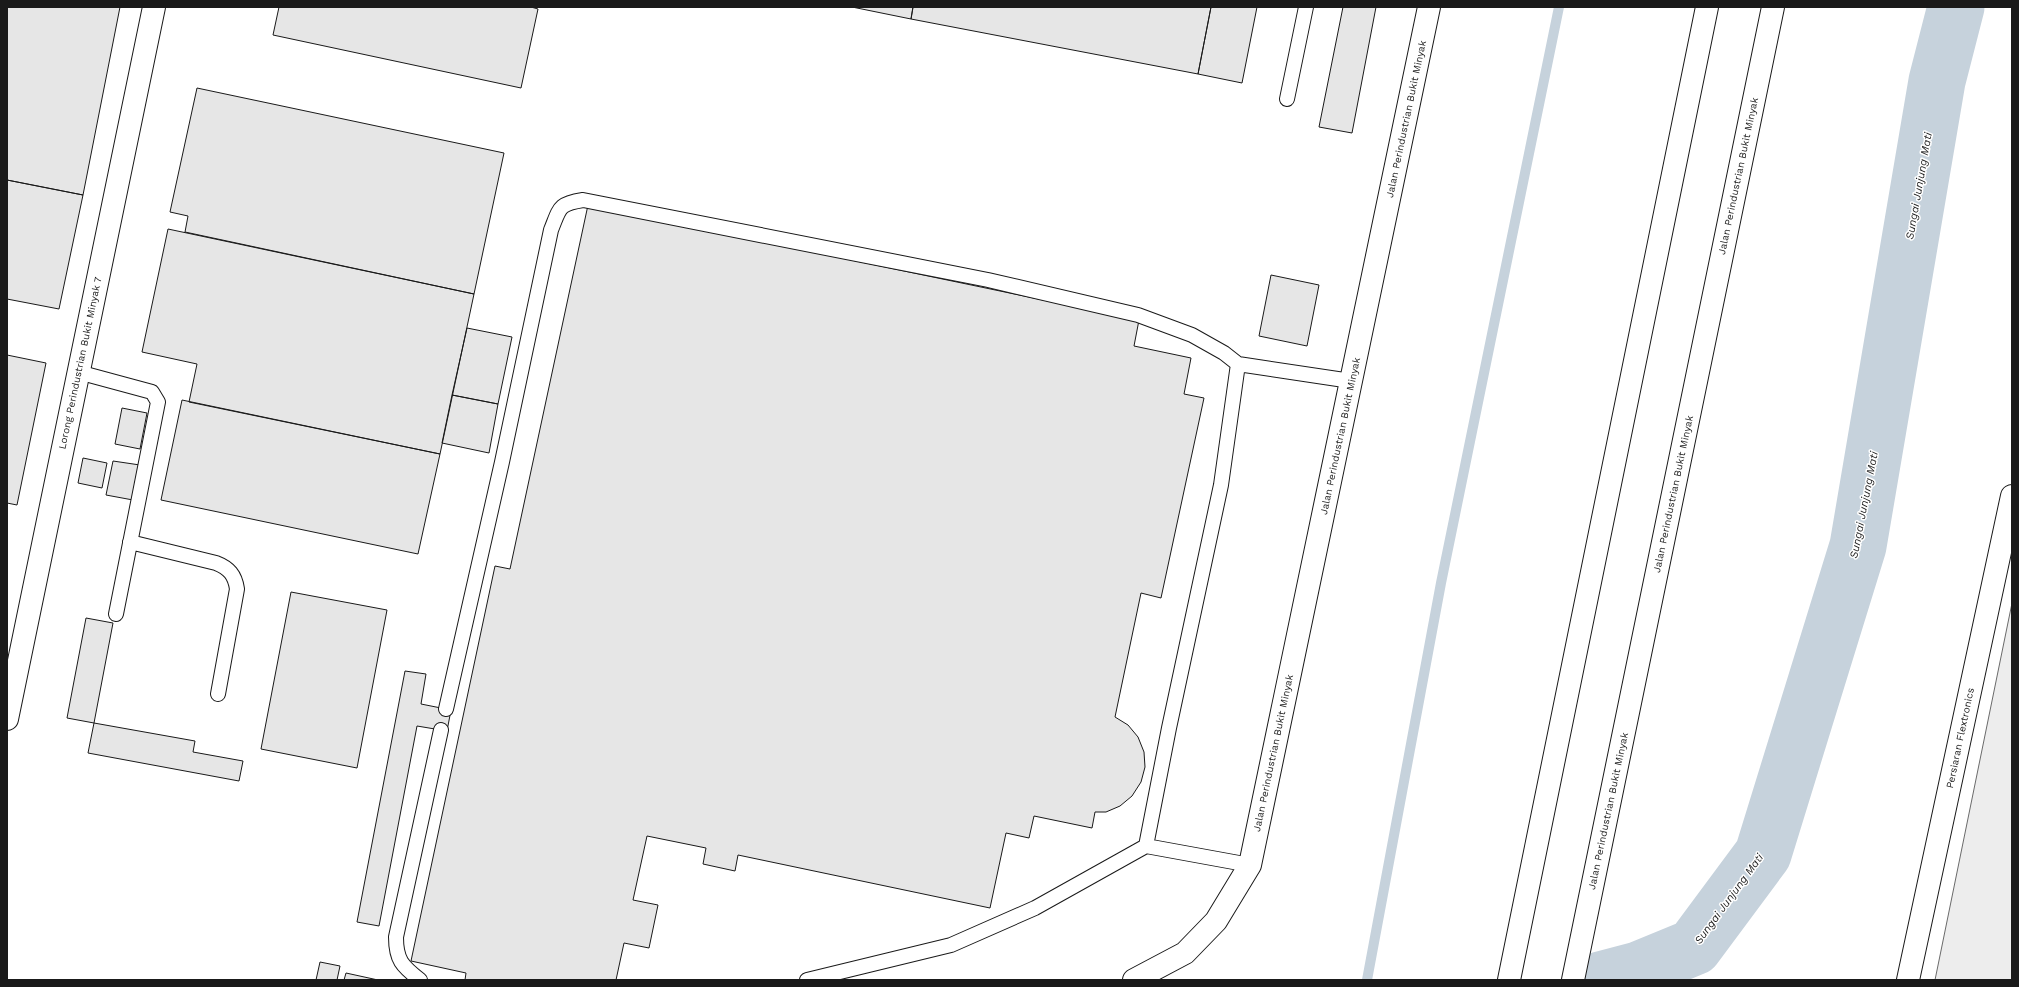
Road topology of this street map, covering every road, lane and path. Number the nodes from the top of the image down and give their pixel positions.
1 (154, 7) edge
2 (1306, 7) edge
3 (1429, 7) edge
4 (1706, 7) edge
5 (1773, 7) edge
6 (1287, 99) dead end
7 (1238, 364) junction
8 (78, 372) junction
9 (1351, 381) junction
10 (2012, 496) edge
11 (130, 542) junction
12 (116, 614) dead end
13 (218, 694) dead end
14 (446, 709) dead end
15 (7, 719) edge
16 (441, 730) dead end
17 (1146, 846) junction
18 (1250, 865) junction
19 (420, 980) edge
20 (807, 980) edge
21 (1134, 980) edge
22 (1509, 980) edge
23 (1573, 980) edge
24 (1908, 980) edge

1 - 8 street, Lorong Perindustrian Bukit Minyak 7
2 - 6 lane
3 - 9 street, Jalan Perindustrian Bukit Minyak
4 - 22 street
5 - 23 street, Jalan Perindustrian Bukit Minyak
7 - 9 lane
7 - 14 lane
7 - 17 lane
8 - 11 lane
8 - 15 street, Lorong Perindustrian Bukit Minyak 7
9 - 18 street, Jalan Perindustrian Bukit Minyak
10 - 24 street, Persiaran Flextronics
11 - 12 lane
11 - 13 lane
16 - 19 lane
17 - 18 lane
17 - 20 lane
18 - 21 street, Jalan Perindustrian Bukit Minyak

